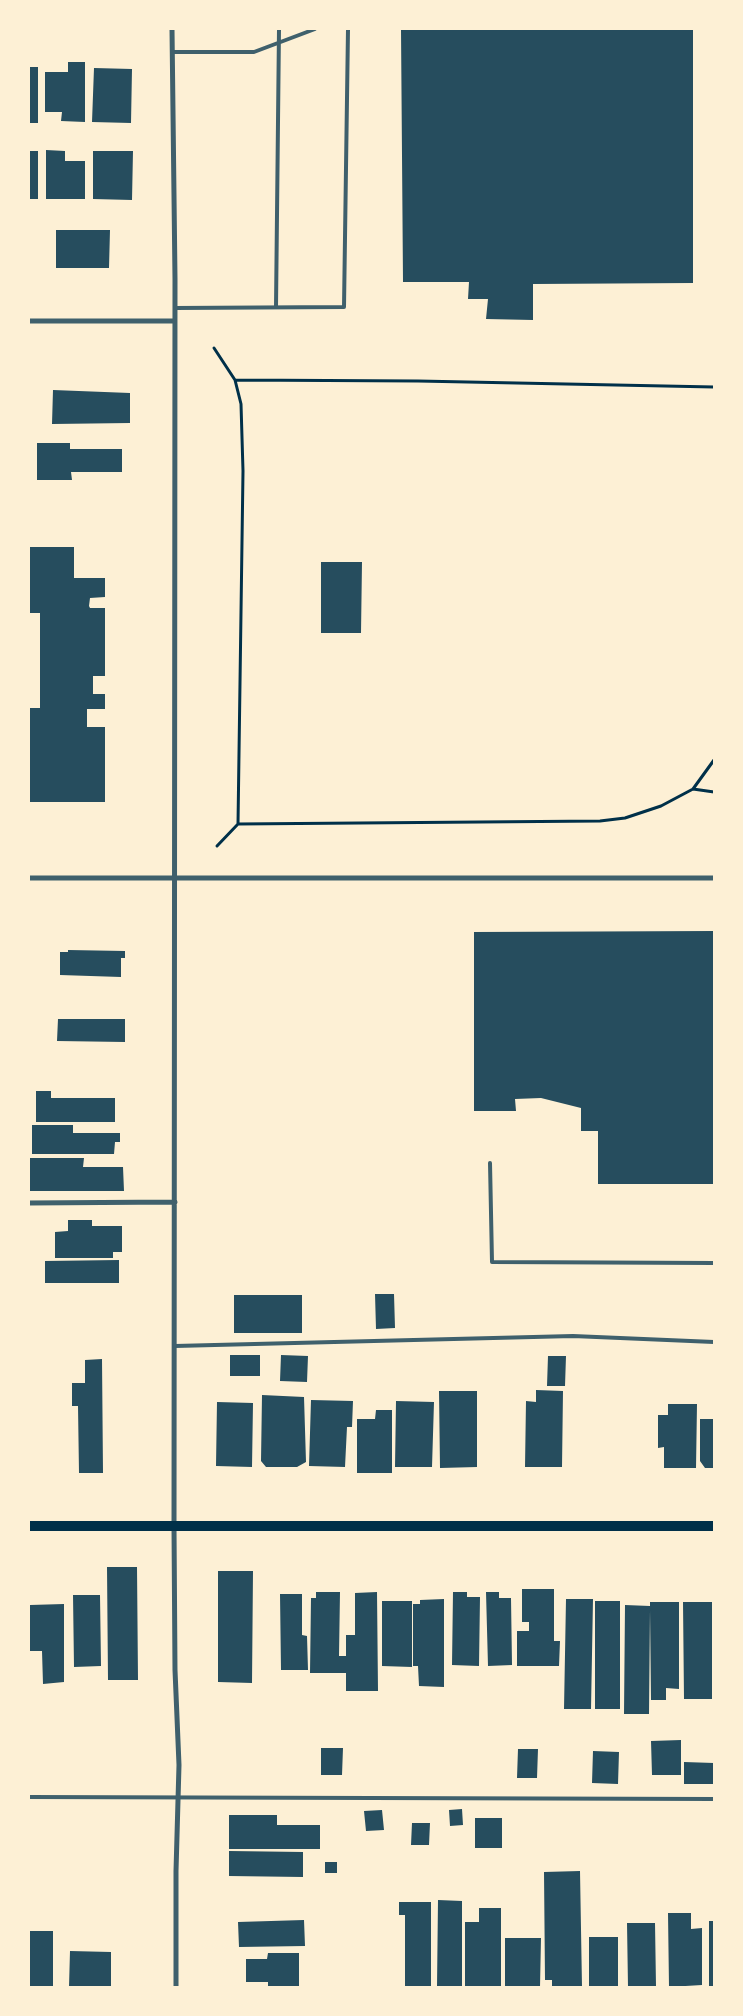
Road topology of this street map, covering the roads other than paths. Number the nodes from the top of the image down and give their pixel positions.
1 (172, 29) edge
2 (279, 29) edge
3 (315, 29) edge
4 (348, 29) edge
5 (278, 44) junction
6 (172, 52) junction
7 (175, 308) junction
8 (276, 308) junction
9 (29, 321) edge
10 (174, 321) junction
11 (29, 878) edge
12 (174, 878) junction
13 (714, 878) edge
14 (490, 1162) dead end
15 (174, 1202) junction
16 (29, 1203) edge
17 (714, 1263) edge
18 (714, 1342) edge
19 (175, 1346) junction
20 (29, 1526) edge
21 (174, 1526) junction
22 (714, 1526) edge
23 (178, 1796) junction
24 (29, 1797) edge
25 (714, 1800) edge
26 (176, 1987) edge

1 - 6 street
2 - 5 lane
3 - 5 lane
4 - 8 lane
5 - 6 lane
5 - 8 lane
6 - 7 street
7 - 8 lane
7 - 10 street
9 - 10 street
10 - 12 street
11 - 12 street
12 - 13 street
12 - 15 street
14 - 17 lane
15 - 16 street
15 - 19 street
18 - 19 lane
19 - 21 street
20 - 21 main road
21 - 22 main road
21 - 23 street
23 - 24 lane
23 - 25 lane
23 - 26 street

